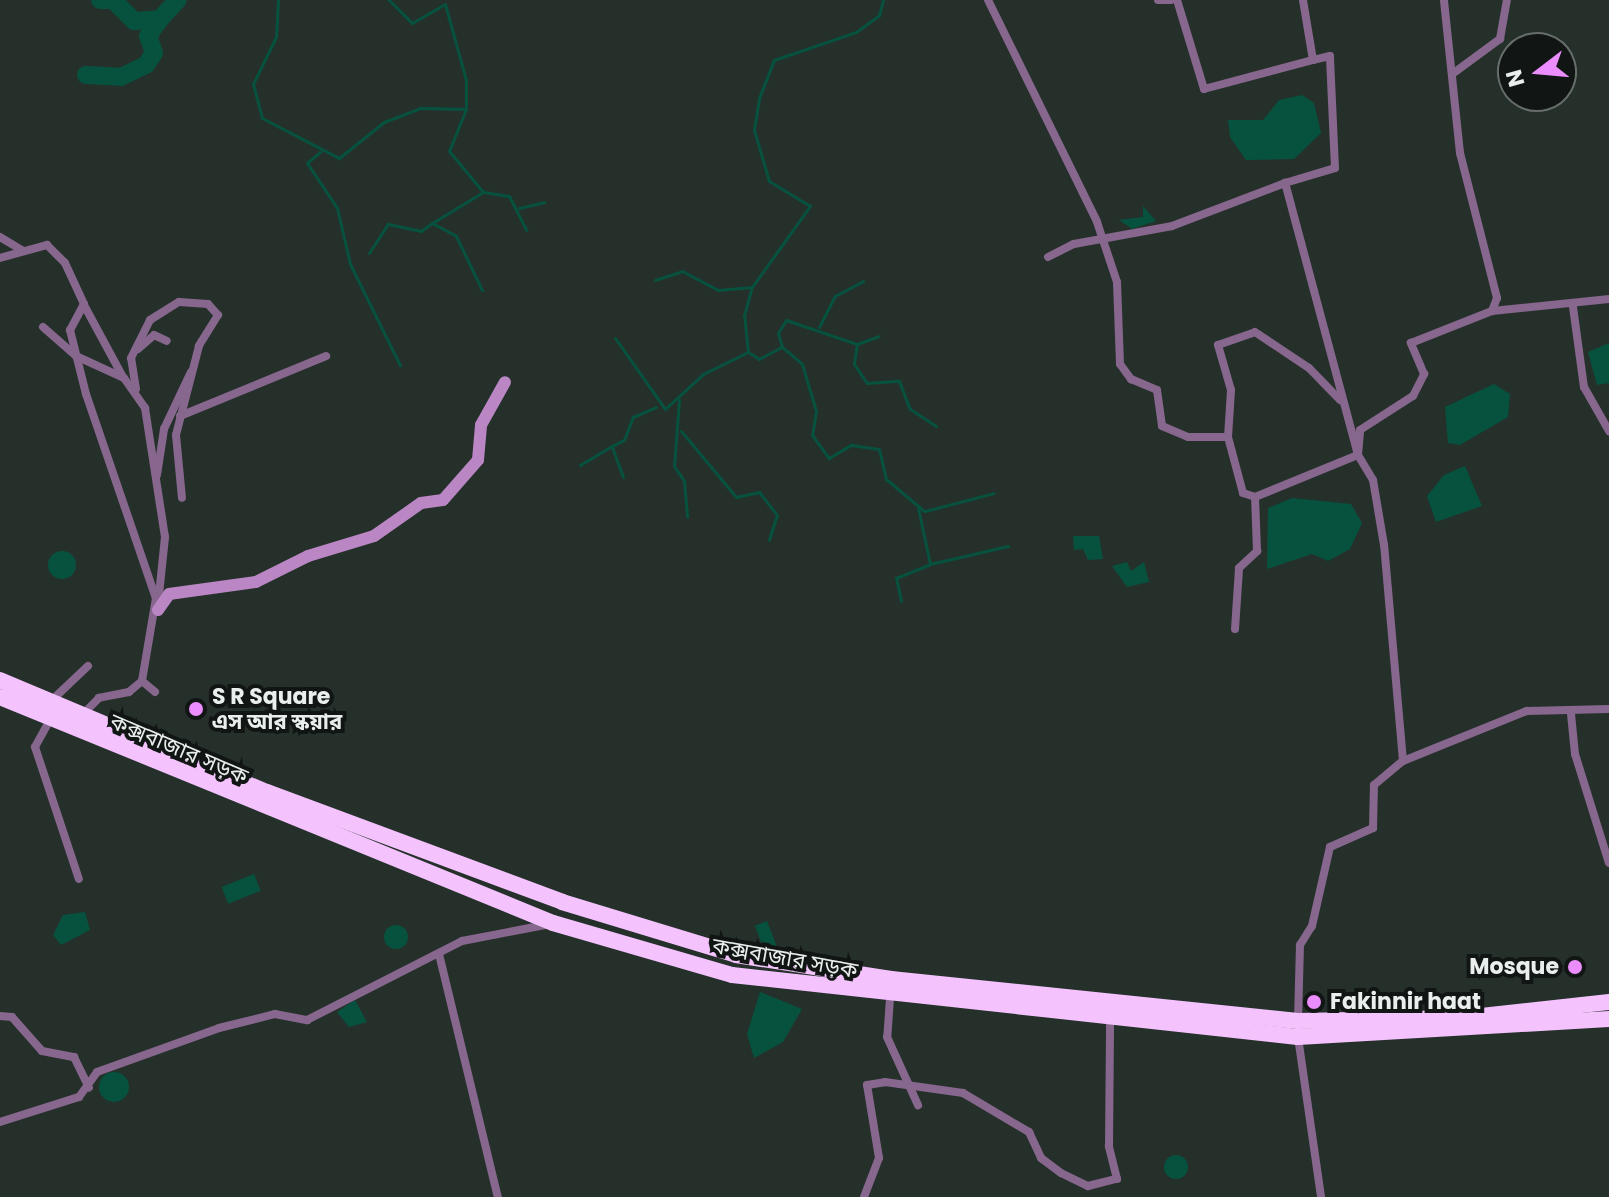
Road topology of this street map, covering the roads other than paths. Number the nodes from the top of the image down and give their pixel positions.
1 (988, 0) edge
2 (1158, 0) edge
3 (1171, 0) edge
4 (1177, 0) edge
5 (1303, 0) edge
6 (1444, 0) edge
7 (1507, 0) edge
8 (1313, 60) junction
9 (1455, 72) junction
10 (1285, 183) junction
11 (0, 237) edge
12 (1104, 241) junction
13 (23, 251) junction
14 (1048, 257) dead end
15 (0, 258) edge
16 (1609, 299) edge
17 (84, 304) junction
18 (1573, 307) junction
19 (1492, 311) junction
20 (43, 327) dead end
21 (167, 341) dead end
22 (197, 354) junction
23 (132, 355) junction
24 (76, 356) junction
25 (326, 356) dead end
26 (124, 378) junction
27 (505, 382) dead end
28 (136, 389) junction
29 (1340, 400) junction
30 (180, 416) junction
31 (1609, 431) edge
32 (1228, 437) junction
33 (1358, 455) junction
34 (157, 475) junction
35 (1255, 497) junction
36 (182, 498) dead end
37 (158, 610) junction
38 (1235, 629) dead end
39 (88, 666) dead end
40 (0, 680) edge
41 (142, 681) junction
42 (155, 692) dead end
43 (0, 697) edge
44 (1609, 709) edge
45 (51, 710) junction
46 (83, 714) junction
47 (1571, 714) junction
48 (1403, 761) junction
49 (1609, 863) edge
50 (79, 879) dead end
51 (553, 923) junction
52 (439, 954) junction
53 (890, 998) junction
54 (1609, 1002) edge
55 (0, 1016) edge
56 (1110, 1019) junction
57 (1609, 1019) edge
58 (1298, 1029) junction
59 (911, 1086) junction
60 (89, 1088) junction
61 (918, 1105) dead end
62 (0, 1122) edge
63 (498, 1197) edge
64 (864, 1197) edge
65 (1321, 1197) edge

1 - 12 street
2 - 3 street
4 - 8 street
5 - 8 street
6 - 9 street
7 - 9 street
8 - 10 street
9 - 19 street
10 - 12 street
10 - 29 street
11 - 13 street
12 - 14 street
12 - 32 street
13 - 15 street
13 - 17 street
16 - 18 street
17 - 24 street
17 - 26 street
18 - 19 street
18 - 31 street
19 - 33 street
20 - 24 street
21 - 23 street
22 - 23 street
22 - 30 street
22 - 34 street
23 - 28 street
24 - 26 street
24 - 37 street
25 - 30 street
26 - 28 street
27 - 37 street
28 - 34 street
29 - 32 street
29 - 33 street
30 - 36 street
32 - 35 street
33 - 35 street
33 - 48 street
34 - 37 street
35 - 38 street
37 - 41 street
39 - 45 street
40 - 45 highway, কক্সবাজার সড়ক
41 - 42 street
41 - 46 street
43 - 45 highway, কক্সবাজার সড়ক
44 - 47 street
45 - 46 highway, কক্সবাজার সড়ক
45 - 50 street
45 - 51 highway, কক্সবাজার সড়ক
46 - 58 highway, কক্সবাজার সড়ক
47 - 48 street
47 - 49 street
48 - 58 street
51 - 52 street
51 - 53 highway, কক্সবাজার সড়ক
52 - 60 street
52 - 63 street
53 - 56 highway, কক্সবাজার সড়ক
53 - 59 street
54 - 58 highway, কক্সবাজার সড়ক
55 - 60 street
56 - 58 highway, কক্সবাজার সড়ক
56 - 59 street
57 - 58 highway, কক্সবাজার সড়ক
58 - 65 street
59 - 61 street
59 - 64 street
60 - 62 street

